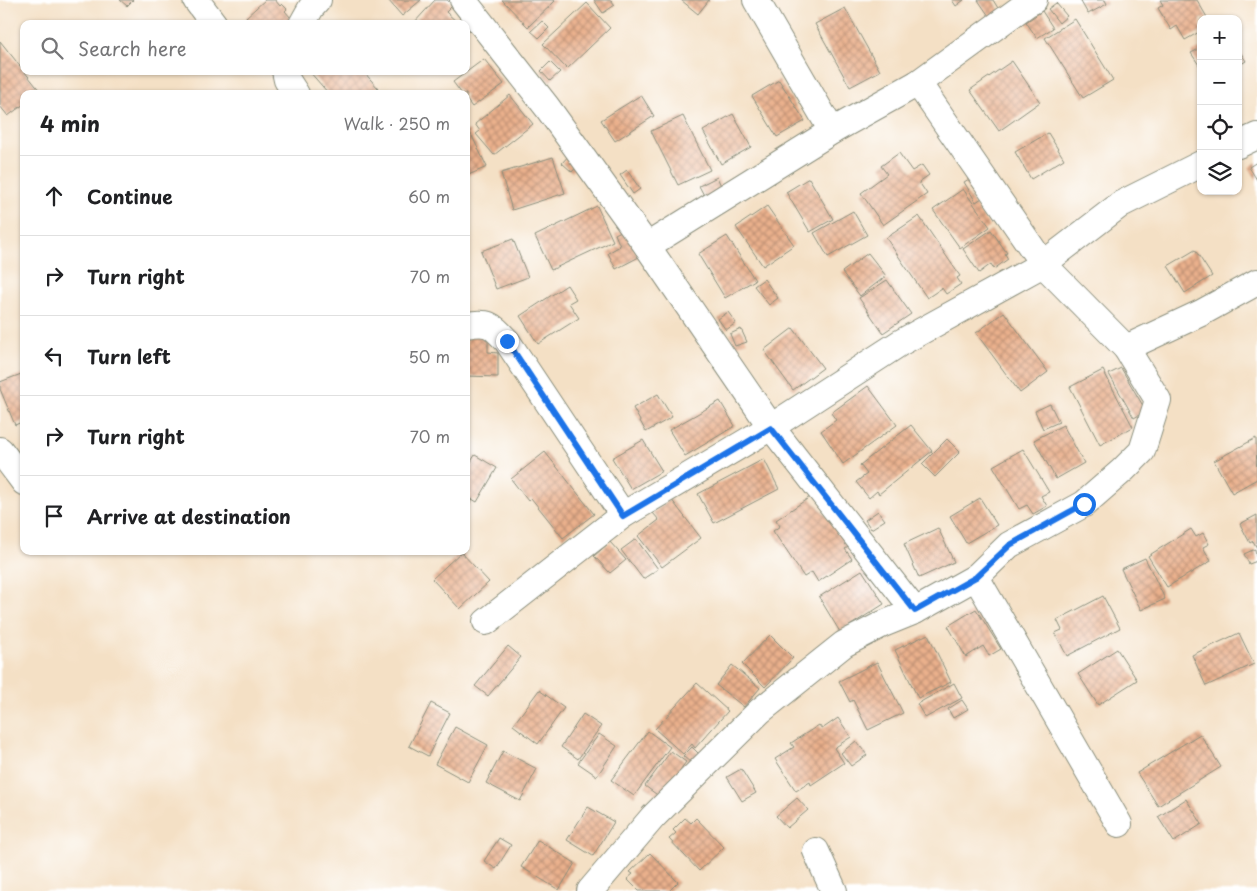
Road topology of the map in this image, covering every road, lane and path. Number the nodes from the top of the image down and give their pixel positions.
1 (196, 0) edge
2 (318, 0) edge
3 (463, 0) edge
4 (756, 0) edge
5 (1029, 1) edge
6 (211, 20) edge
7 (304, 20) edge
8 (918, 82) junction
9 (832, 131) junction
10 (1257, 136) edge
11 (1242, 144) edge
12 (1197, 166) edge
13 (647, 246) junction
14 (1043, 264) junction
15 (1257, 282) edge
16 (470, 324) edge
17 (1126, 348) junction
18 (771, 428) junction
19 (0, 450) edge
20 (20, 477) edge
21 (623, 516) junction
22 (976, 577) junction
23 (915, 611) junction
24 (486, 622) dead end
25 (1119, 824) dead end
26 (816, 851) dead end
27 (590, 891) edge
28 (834, 891) edge

1 - 6 street
2 - 7 street
3 - 13 street
4 - 9 street
5 - 8 street
8 - 9 street
8 - 14 street
9 - 13 street
10 - 11 street
12 - 14 street
13 - 18 street
14 - 17 street
14 - 18 street
15 - 17 street
16 - 21 street
17 - 22 street
18 - 21 street
18 - 23 street
19 - 20 street
21 - 24 street
22 - 23 street
22 - 25 street
23 - 27 street
26 - 28 street

